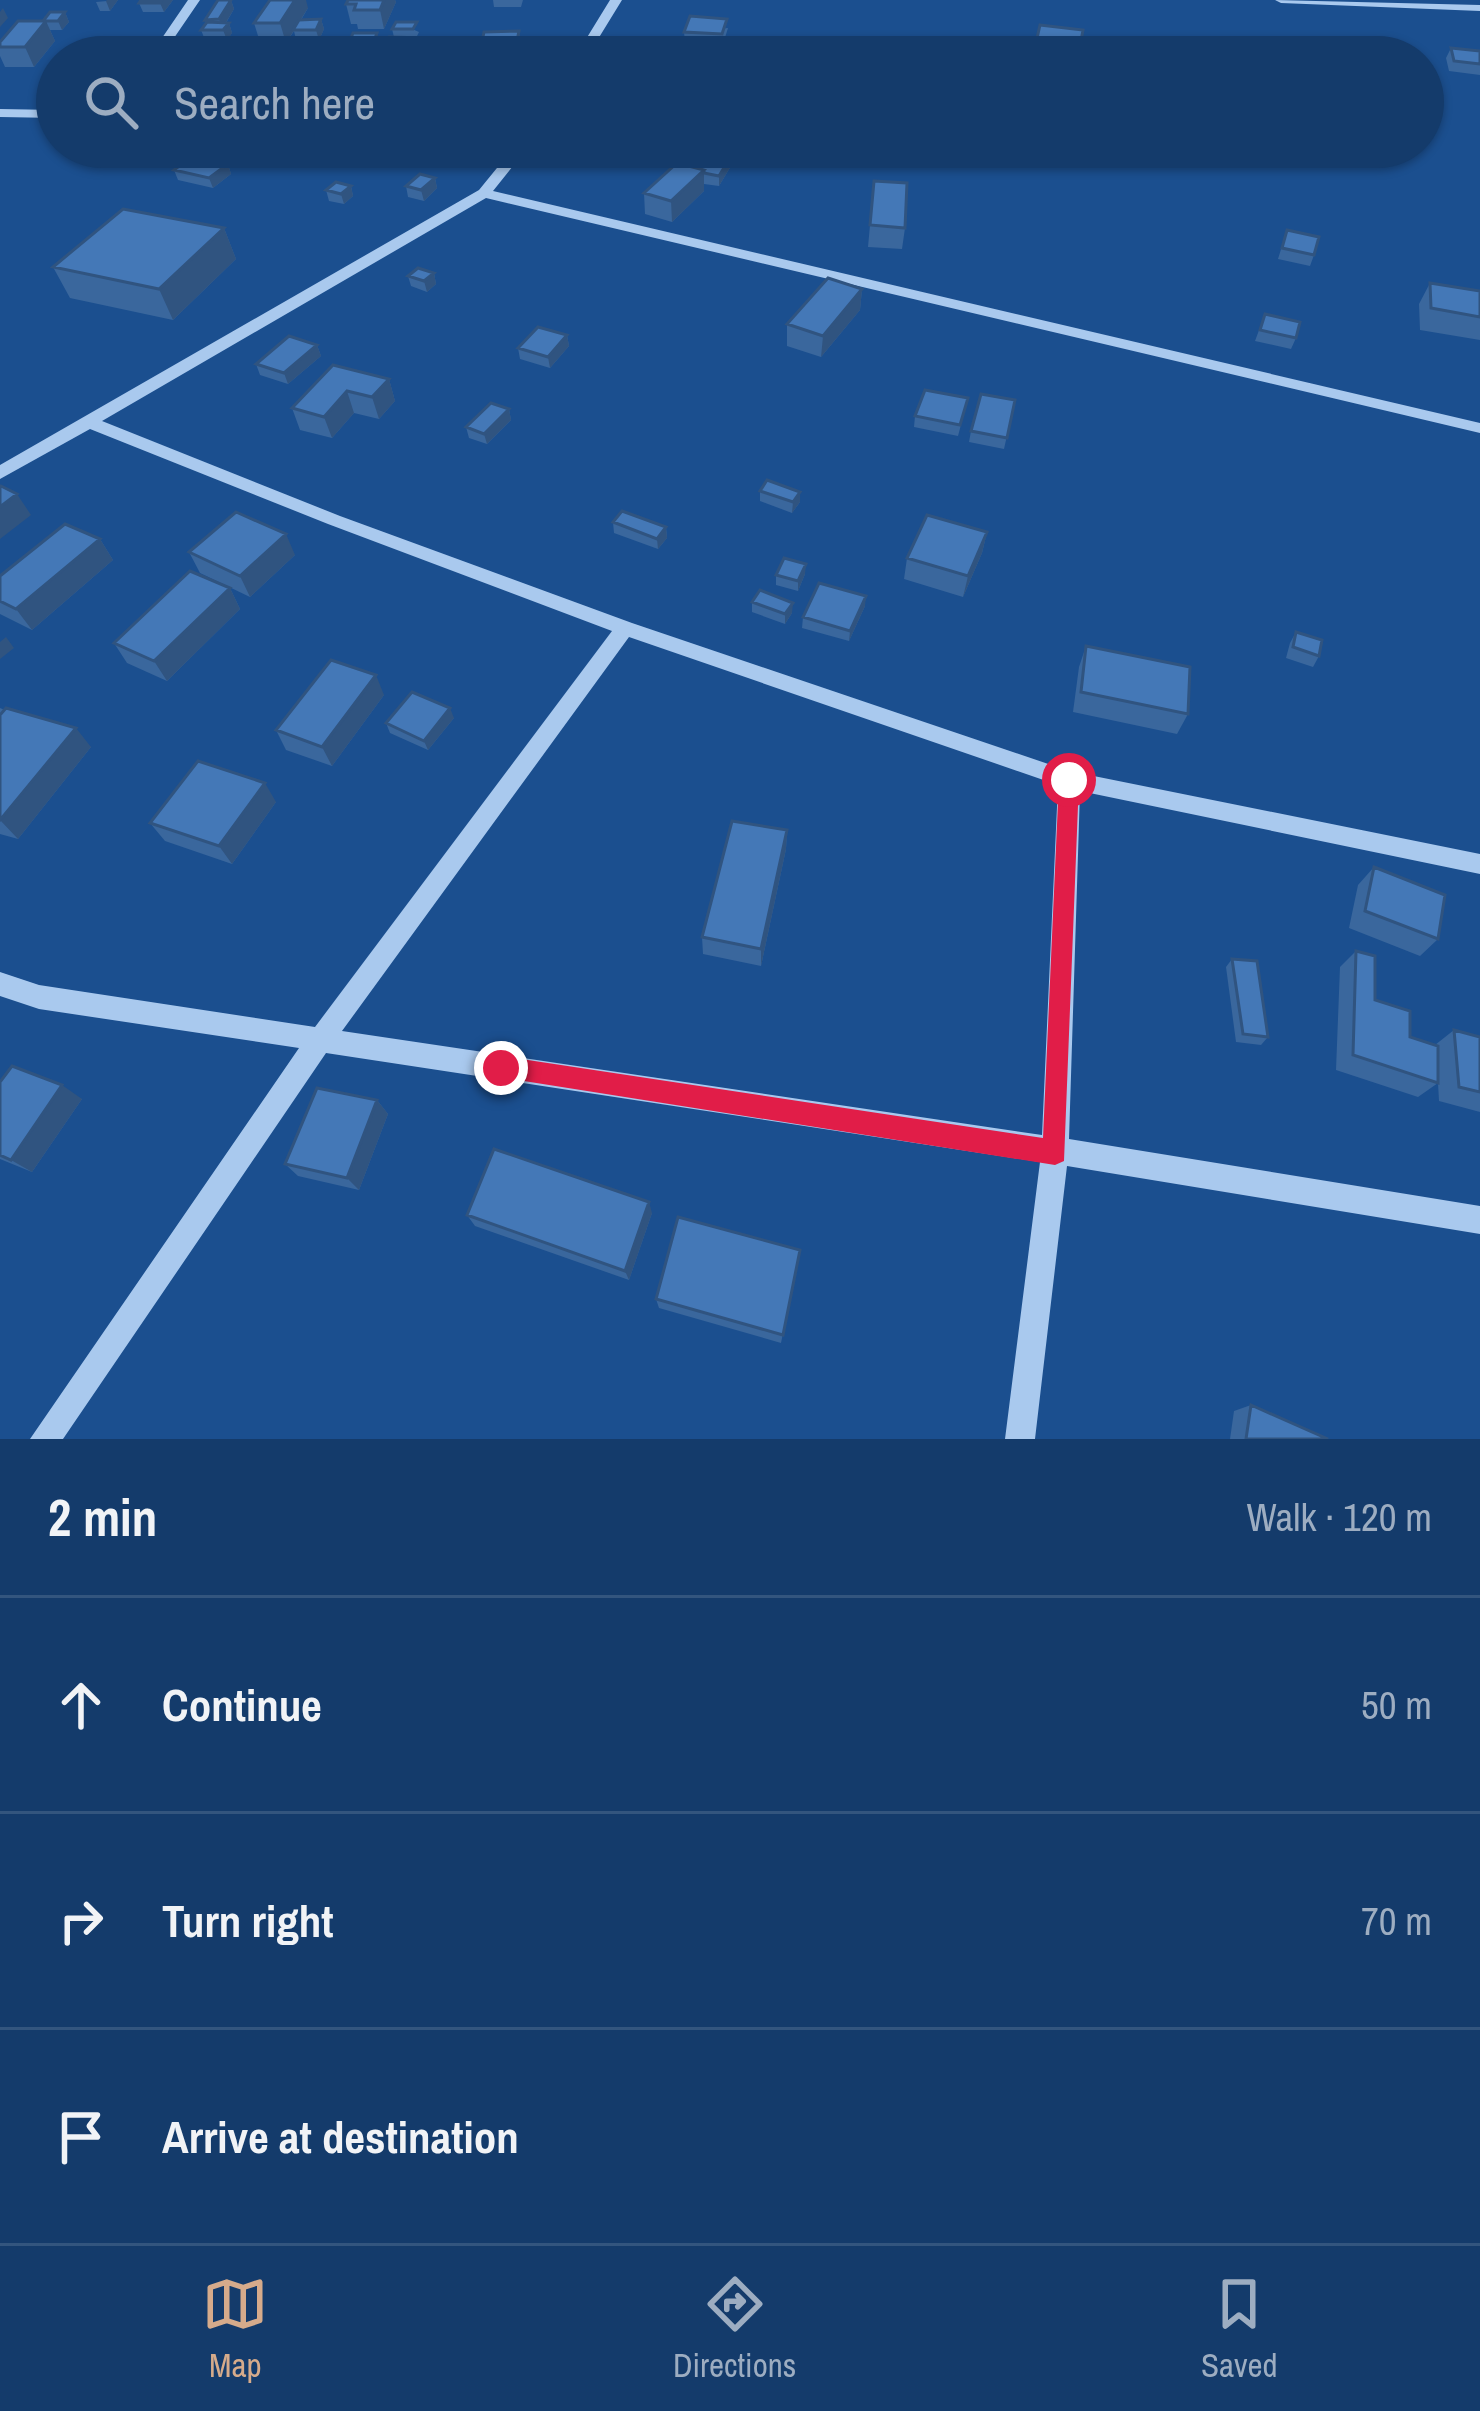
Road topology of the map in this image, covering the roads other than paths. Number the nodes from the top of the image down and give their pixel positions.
1 (194, 0) edge
2 (616, 0) edge
3 (1281, 0) edge
4 (1480, 8) edge
5 (169, 36) edge
6 (594, 36) edge
7 (0, 113) edge
8 (36, 114) edge
9 (504, 168) edge
10 (484, 193) junction
11 (89, 422) junction
12 (1480, 428) edge
13 (0, 473) edge
14 (625, 628) junction
15 (1069, 780) junction
16 (1480, 864) edge
17 (0, 984) edge
18 (320, 1040) junction
19 (1055, 1152) junction
20 (1480, 1220) edge
21 (45, 1439) edge
22 (1020, 1439) edge

1 - 5 street
2 - 6 street
3 - 4 street
7 - 8 street
9 - 10 street
10 - 11 street
10 - 12 street
11 - 13 street
11 - 14 street
14 - 15 street
14 - 18 street
15 - 16 street
15 - 19 street
17 - 18 street
18 - 19 street
18 - 21 street
19 - 20 street
19 - 22 street

